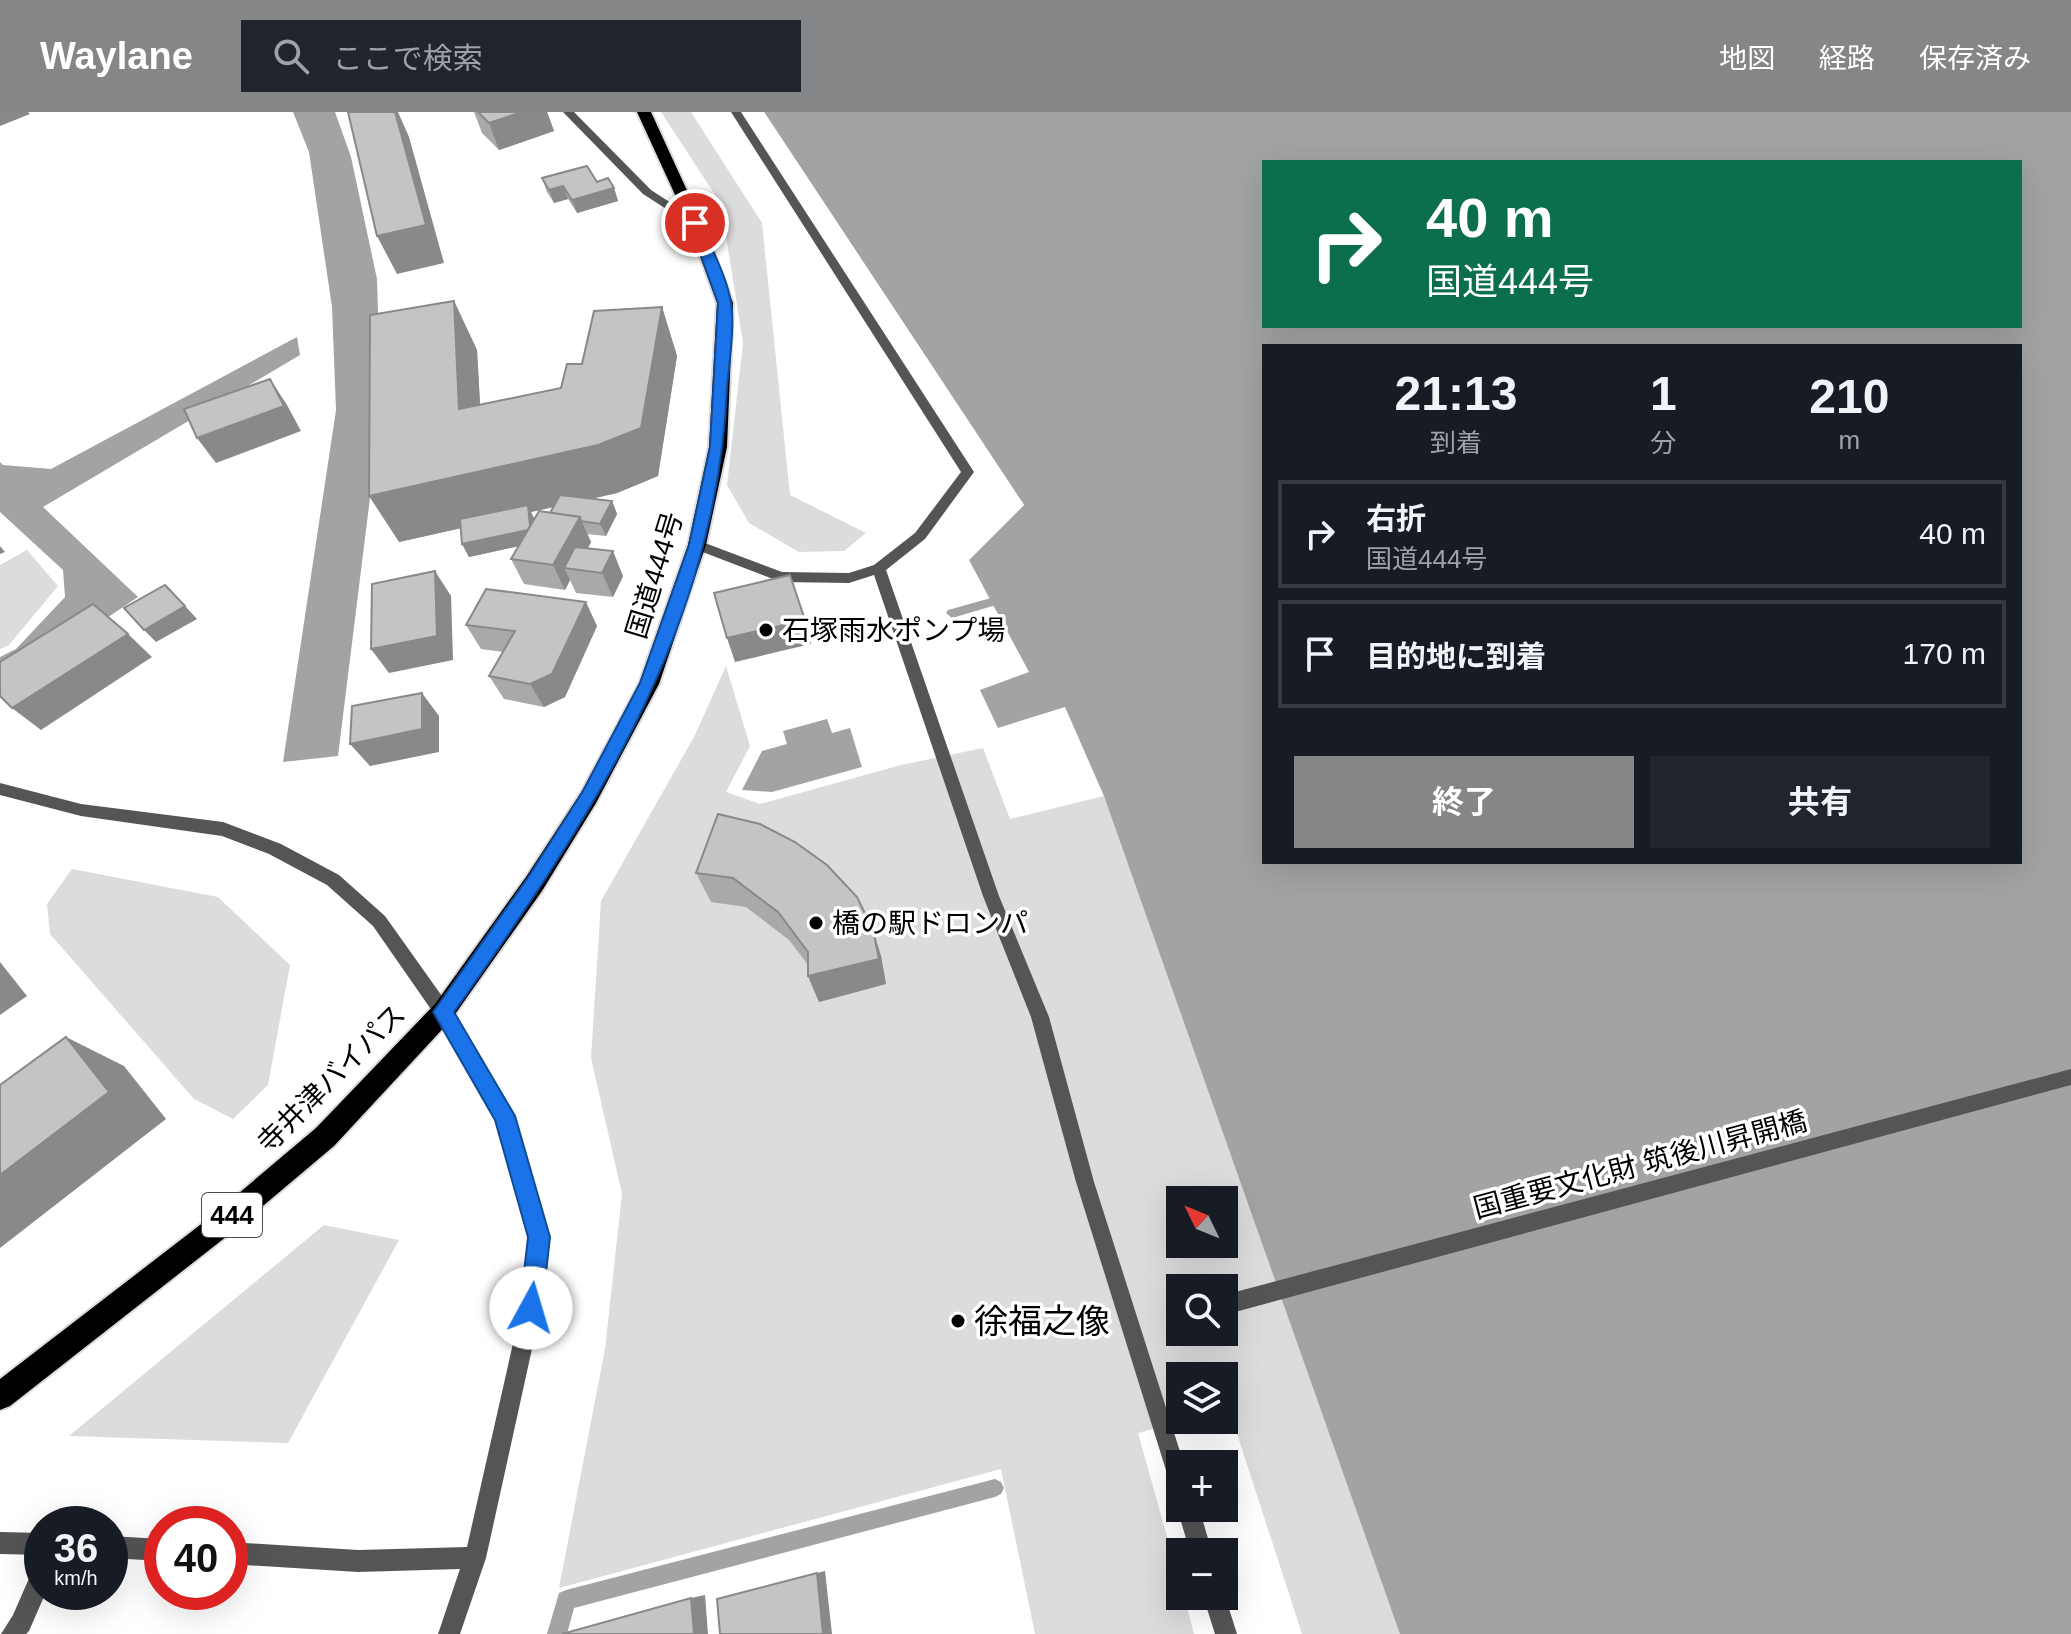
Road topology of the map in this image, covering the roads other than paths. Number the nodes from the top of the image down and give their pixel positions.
1 (568, 112) edge
2 (644, 112) edge
3 (736, 112) edge
4 (695, 223) junction
5 (697, 545) junction
6 (879, 569) junction
7 (0, 789) edge
8 (443, 1012) junction
9 (2071, 1077) edge
10 (1238, 1301) edge
11 (0, 1396) edge
12 (1170, 1450) edge
13 (0, 1543) edge
14 (24, 1544) edge
15 (248, 1554) edge
16 (475, 1558) junction
17 (27, 1610) edge
18 (1218, 1610) edge
19 (12, 1634) edge
20 (449, 1634) edge
21 (1226, 1634) edge

1 - 4 street
2 - 4 highway, 国道444号 / 444
3 - 6 street
4 - 5 highway, 国道444号 / 444
5 - 6 street
5 - 8 highway, 国道444号 / 444
6 - 12 street
7 - 8 street
8 - 11 highway, 寺井津バイパス / 444
8 - 16 street
9 - 10 street, 国重要文化財 筑後川昇開橋
13 - 14 street
15 - 16 street
16 - 20 street
17 - 19 street
18 - 21 street

